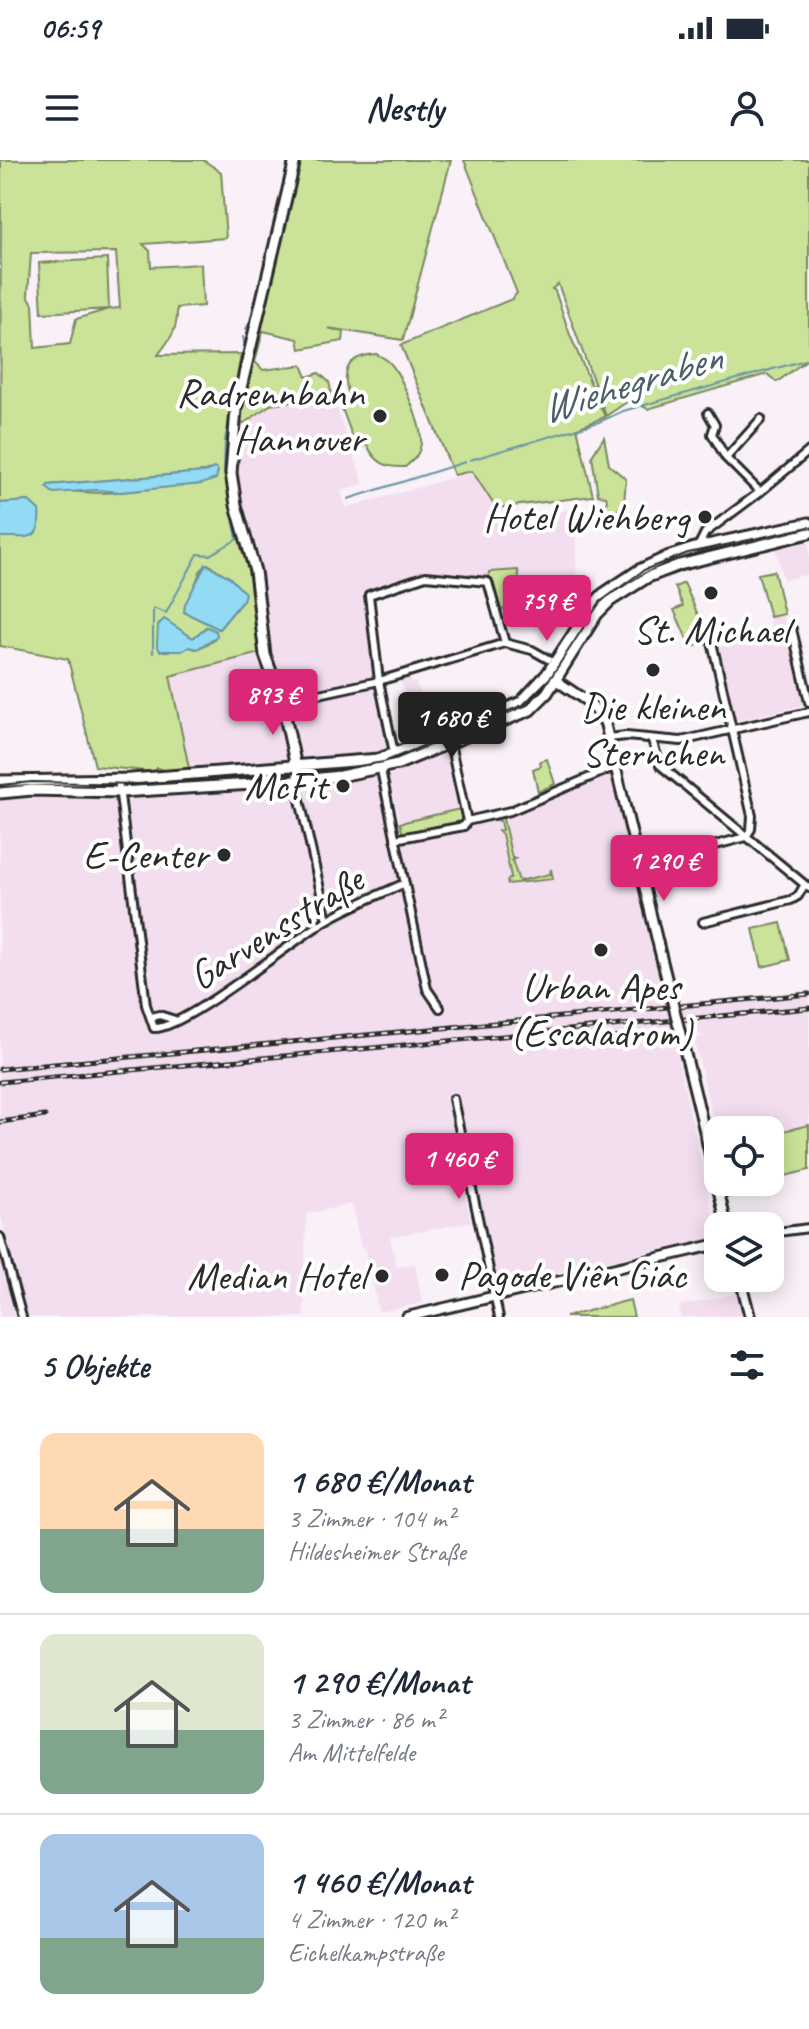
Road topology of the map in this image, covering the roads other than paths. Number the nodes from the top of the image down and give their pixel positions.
1 (295, 160) edge
2 (708, 413) dead end
3 (761, 419) dead end
4 (809, 451) edge
5 (726, 458) junction
6 (760, 492) junction
7 (809, 523) edge
8 (809, 533) edge
9 (698, 547) junction
10 (792, 629) dead end
11 (711, 638) dead end
12 (505, 643) junction
13 (548, 659) dead end
14 (551, 677) junction
15 (379, 681) junction
16 (282, 702) junction
17 (809, 702) edge
18 (809, 712) edge
19 (731, 730) junction
20 (609, 738) junction
21 (652, 740) junction
22 (450, 743) junction
23 (394, 753) junction
24 (296, 767) junction
25 (614, 767) junction
26 (381, 770) junction
27 (118, 779) junction
28 (297, 780) junction
29 (0, 781) edge
30 (120, 792) junction
31 (0, 793) edge
32 (467, 821) junction
33 (746, 837) junction
34 (395, 839) junction
35 (639, 865) junction
36 (405, 883) junction
37 (807, 887) edge
38 (327, 920) junction
39 (703, 922) dead end
40 (440, 1008) dead end
41 (152, 1017) junction
42 (175, 1020) junction
43 (453, 1099) dead end
44 (724, 1212) edge
45 (809, 1228) edge
46 (784, 1231) edge
47 (0, 1237) edge
48 (704, 1247) edge
49 (744, 1292) edge
50 (494, 1296) junction
51 (22, 1317) edge
52 (407, 1317) edge
53 (499, 1317) edge
54 (750, 1317) edge

1 - 16 main road
2 - 5 street
3 - 5 street
4 - 6 street
5 - 6 street
6 - 9 street
7 - 9 main road
8 - 14 main road
9 - 14 main road
10 - 17 street
11 - 19 street
12 - 13 street
12 - 15 street
12 - 15 street
14 - 20 street
14 - 22 main road
14 - 23 main road
15 - 16 street
15 - 23 street
16 - 24 main road
18 - 19 street
19 - 21 street
19 - 33 street
20 - 21 street
20 - 25 street
21 - 33 street
22 - 26 main road
22 - 32 street
23 - 24 main road
24 - 27 main road
24 - 28 street
25 - 32 street
25 - 35 street
26 - 28 main road
26 - 34 street
27 - 29 main road
27 - 30 street
28 - 30 main road
28 - 38 street
30 - 31 main road
30 - 41 street
32 - 34 street
33 - 35 street
33 - 37 street
34 - 36 street
35 - 44 street, bridge
36 - 38 street, Garvensstraße
36 - 40 street
37 - 39 street
38 - 42 street, Garvensstraße
41 - 42 street, Garvensstraße
41 - 42 street, Garvensstraße
43 - 50 street
45 - 46 street
47 - 51 street
48 - 50 street
49 - 54 street
50 - 52 street
50 - 53 street

